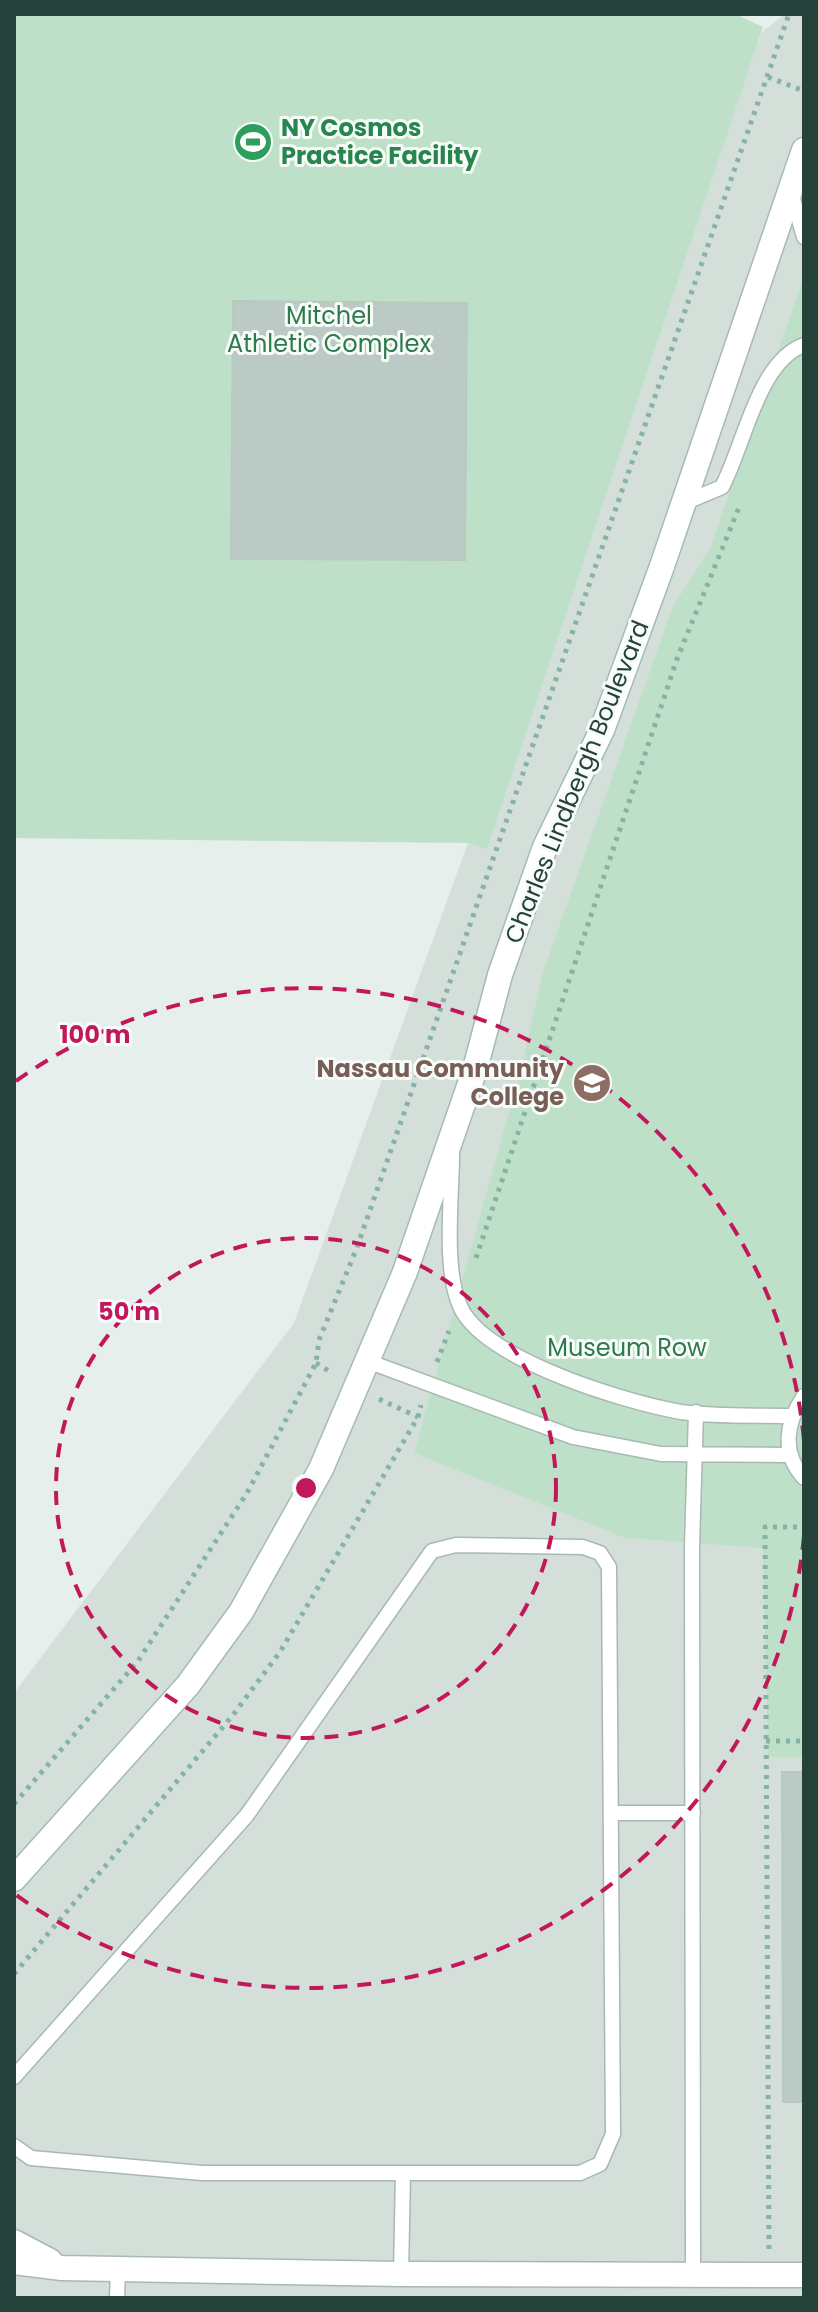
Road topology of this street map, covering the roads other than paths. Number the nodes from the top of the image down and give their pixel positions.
1 (804, 150) edge
2 (791, 192) junction
3 (804, 237) edge
4 (804, 345) edge
5 (684, 503) junction
6 (452, 1137) junction
7 (367, 1361) junction
8 (804, 1396) edge
9 (696, 1412) junction
10 (790, 1416) junction
11 (791, 1455) junction
12 (694, 1457) junction
13 (804, 1478) edge
14 (613, 1813) junction
15 (693, 1813) junction
16 (14, 1879) edge
17 (14, 2077) edge
18 (14, 2146) edge
19 (403, 2173) junction
20 (14, 2242) edge
21 (14, 2262) edge
22 (62, 2268) junction
23 (118, 2269) junction
24 (401, 2274) junction
25 (693, 2275) junction
26 (804, 2275) edge
27 (117, 2298) edge

1 - 2 street, Charles Lindbergh Boulevard
2 - 3 lane
2 - 5 street, Charles Lindbergh Boulevard
4 - 5 lane
5 - 6 street, Charles Lindbergh Boulevard
6 - 7 street, Charles Lindbergh Boulevard
6 - 9 lane
7 - 12 lane
7 - 16 street, Charles Lindbergh Boulevard
8 - 10 lane
9 - 10 lane
9 - 12 lane
10 - 11 lane
11 - 12 lane
11 - 13 lane
12 - 15 lane
14 - 15 lane
14 - 17 lane
14 - 19 lane
15 - 25 lane
18 - 19 lane
19 - 24 lane
20 - 22 street
21 - 22 street
22 - 23 street
23 - 24 street
23 - 27 lane
24 - 25 street
25 - 26 street

